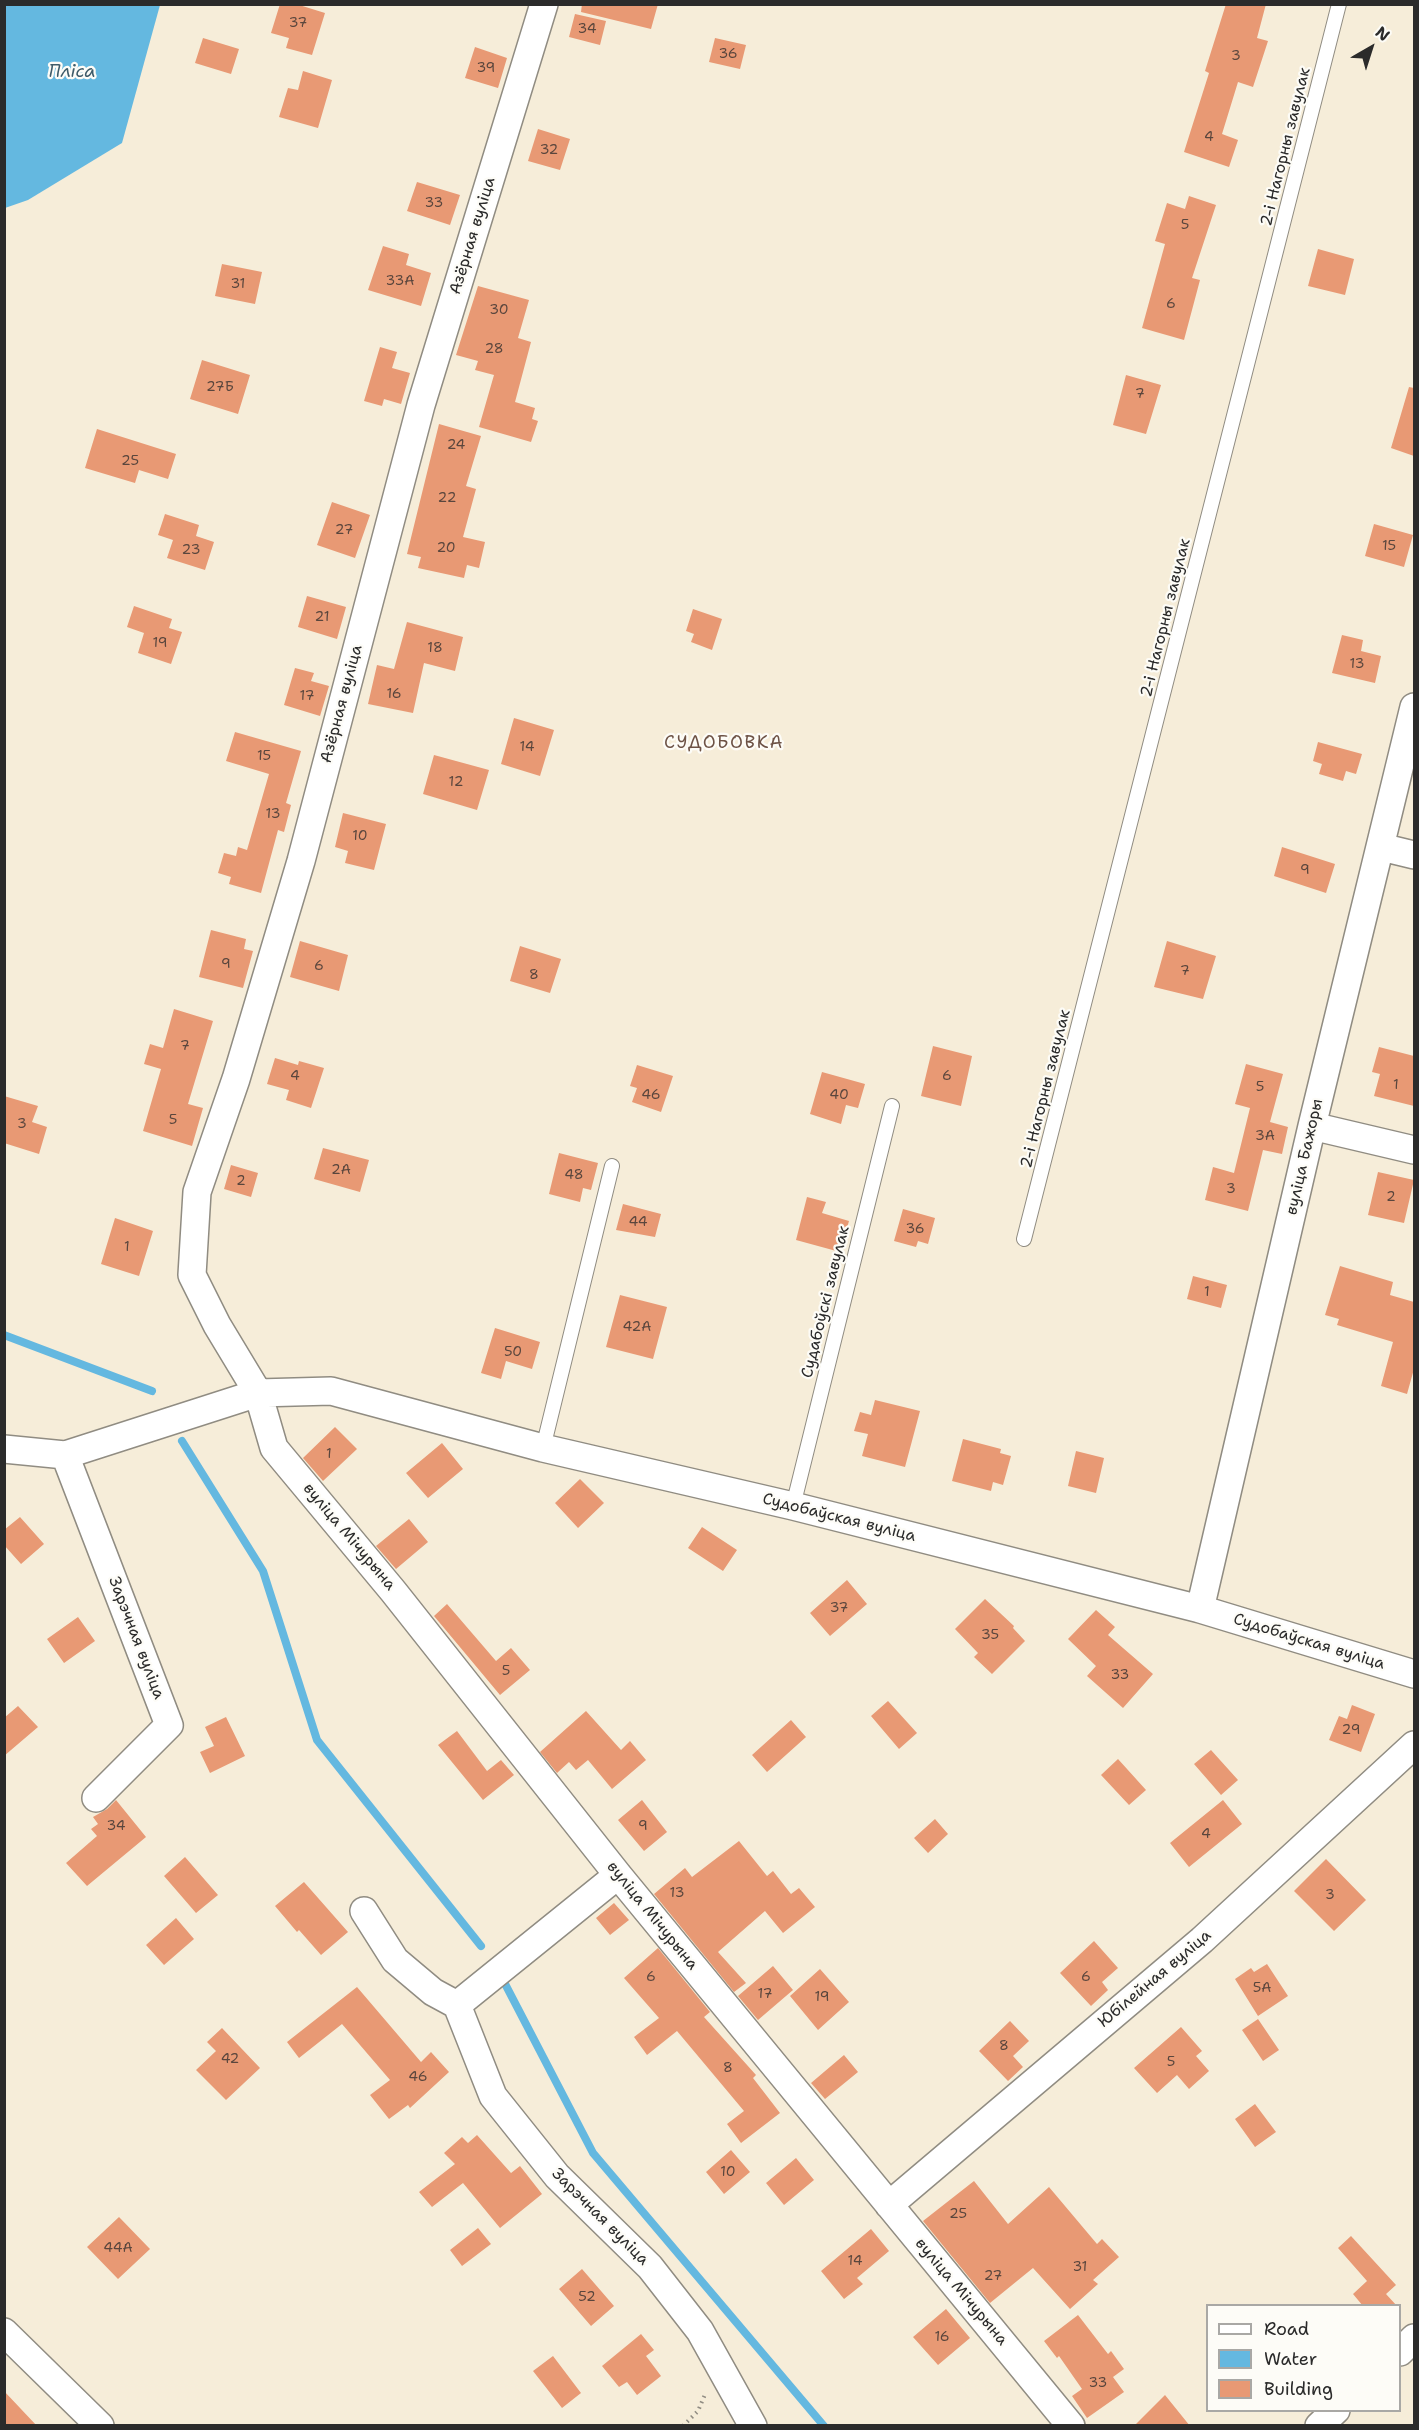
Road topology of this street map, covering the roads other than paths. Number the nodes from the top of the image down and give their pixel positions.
1 (544, 4) edge
2 (1339, 4) edge
3 (1414, 707) edge
4 (1381, 847) junction
5 (1414, 855) edge
6 (892, 1106) dead end
7 (1312, 1126) junction
8 (1414, 1150) edge
9 (612, 1166) dead end
10 (1024, 1239) dead end
11 (258, 1393) junction
12 (543, 1448) junction
13 (4, 1449) edge
14 (65, 1455) junction
15 (793, 1506) junction
16 (1200, 1609) junction
17 (1414, 1674) edge
18 (1414, 1745) edge
19 (96, 1798) dead end
20 (618, 1875) junction
21 (363, 1911) dead end
22 (457, 2005) junction
23 (889, 2205) junction
24 (4, 2332) edge
25 (1414, 2338) edge
26 (1401, 2351) edge
27 (1334, 2412) edge
28 (100, 2426) edge
29 (753, 2426) edge
30 (1071, 2426) edge
31 (1319, 2426) edge

1 - 11 street, Азёрная вуліца
2 - 10 lane, 2-і Нагорны завулак
3 - 4 street, вуліца Бажоры
4 - 5 street
4 - 7 street, вуліца Бажоры
6 - 15 lane, Судабоўскі завулак
7 - 8 street
7 - 16 street, вуліца Бажоры
9 - 12 lane
11 - 12 street, Судобаўская вуліца
11 - 14 street
11 - 20 street, вуліца Мічурына
12 - 15 street, Судобаўская вуліца
13 - 14 street
14 - 19 street, Зарэчная вуліца
15 - 16 street, Судобаўская вуліца
16 - 17 street, Судобаўская вуліца
18 - 23 street, Юбілейная вуліца
20 - 22 street
20 - 23 street, вуліца Мічурына
21 - 22 street
22 - 29 street, Зарэчная вуліца
23 - 30 street, вуліца Мічурына
24 - 28 street
25 - 26 street
27 - 31 street

